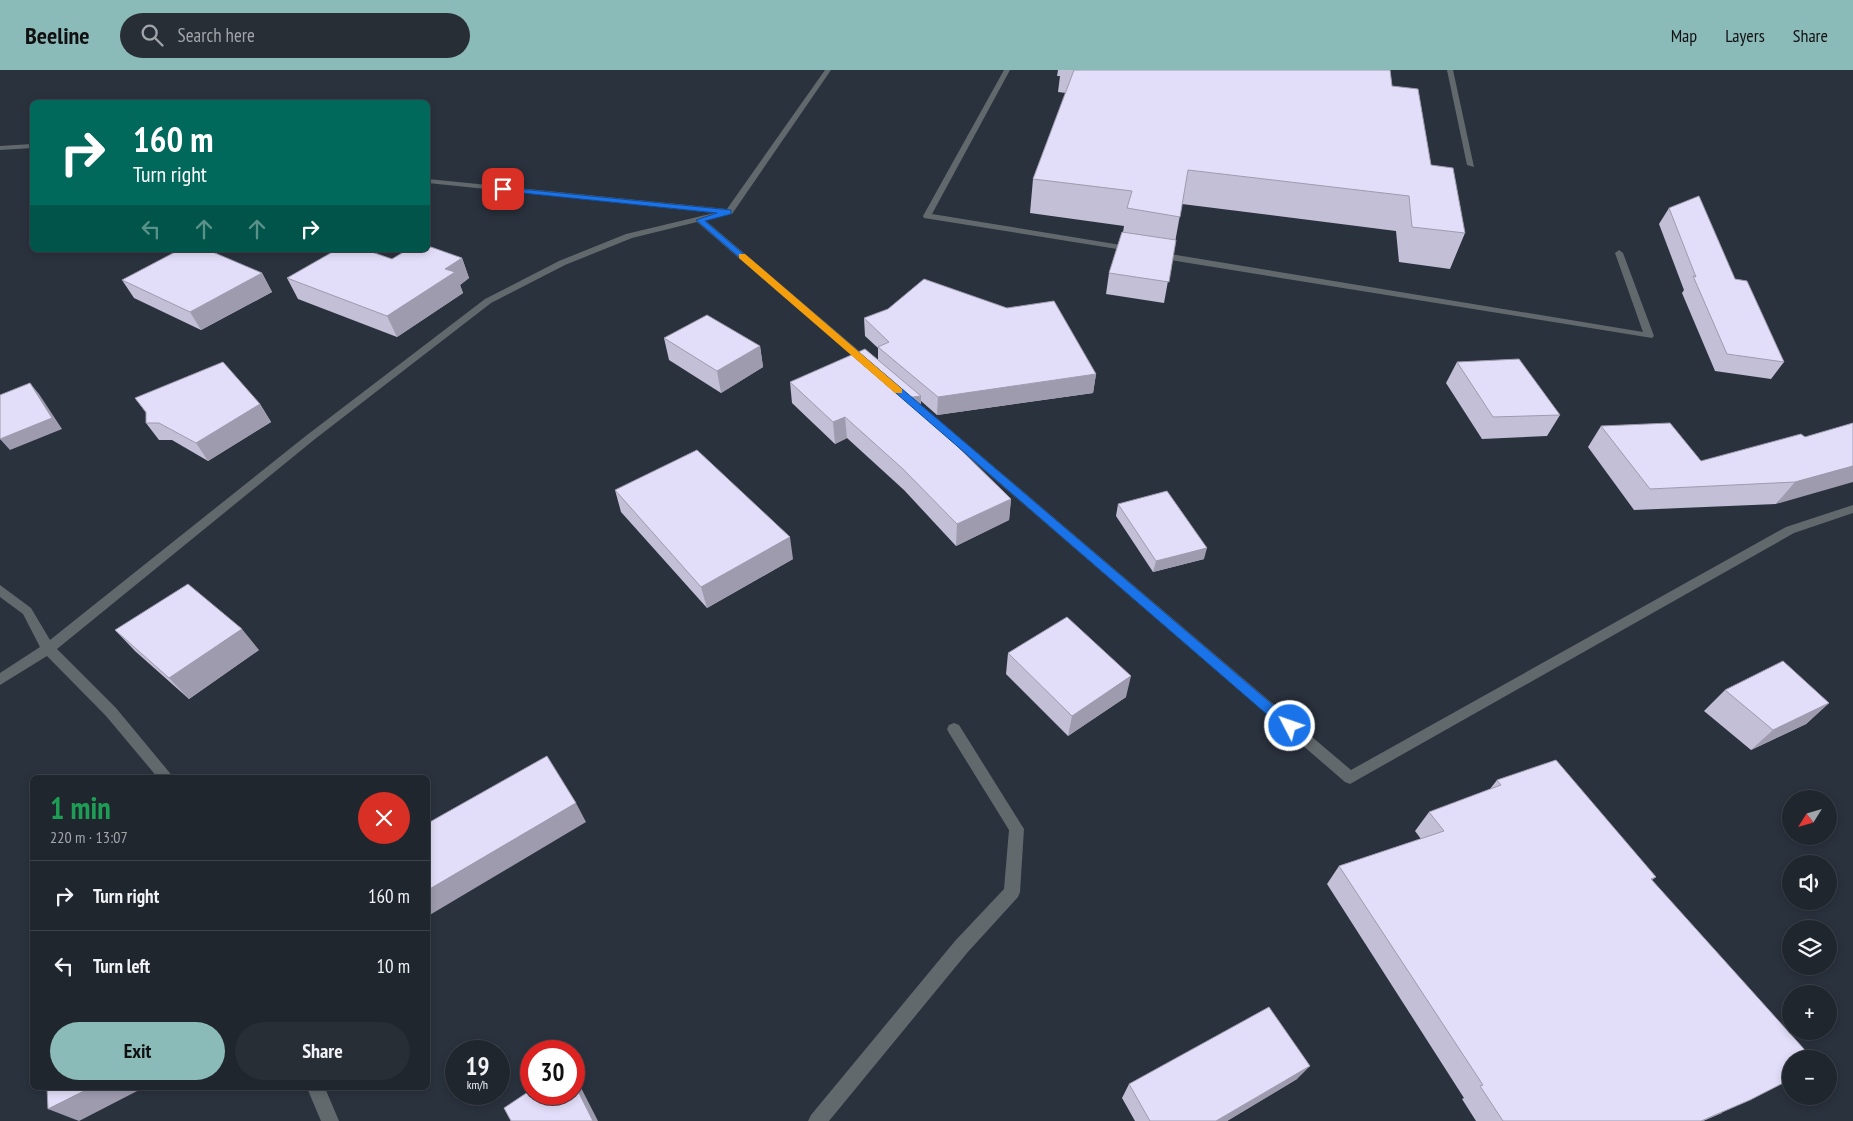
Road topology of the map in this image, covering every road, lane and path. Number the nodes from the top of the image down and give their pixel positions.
1 (828, 70) edge
2 (1007, 70) edge
3 (1450, 70) edge
4 (30, 146) edge
5 (0, 148) edge
6 (1471, 165) dead end
7 (430, 181) edge
8 (729, 212) junction
9 (700, 220) junction
10 (1142, 252) edge
11 (1618, 252) dead end
12 (1152, 254) edge
13 (874, 369) edge
14 (896, 389) edge
15 (1853, 509) edge
16 (0, 590) edge
17 (48, 649) junction
18 (0, 680) edge
19 (954, 729) dead end
20 (164, 775) edge
21 (317, 1090) edge
22 (330, 1121) edge
23 (817, 1121) edge

1 - 8 street
2 - 10 street
3 - 6 street
4 - 5 street
7 - 8 street
8 - 9 street
9 - 13 street
9 - 17 street
11 - 12 street
14 - 15 street
16 - 17 street
17 - 18 street
17 - 20 street
19 - 23 street
21 - 22 street

